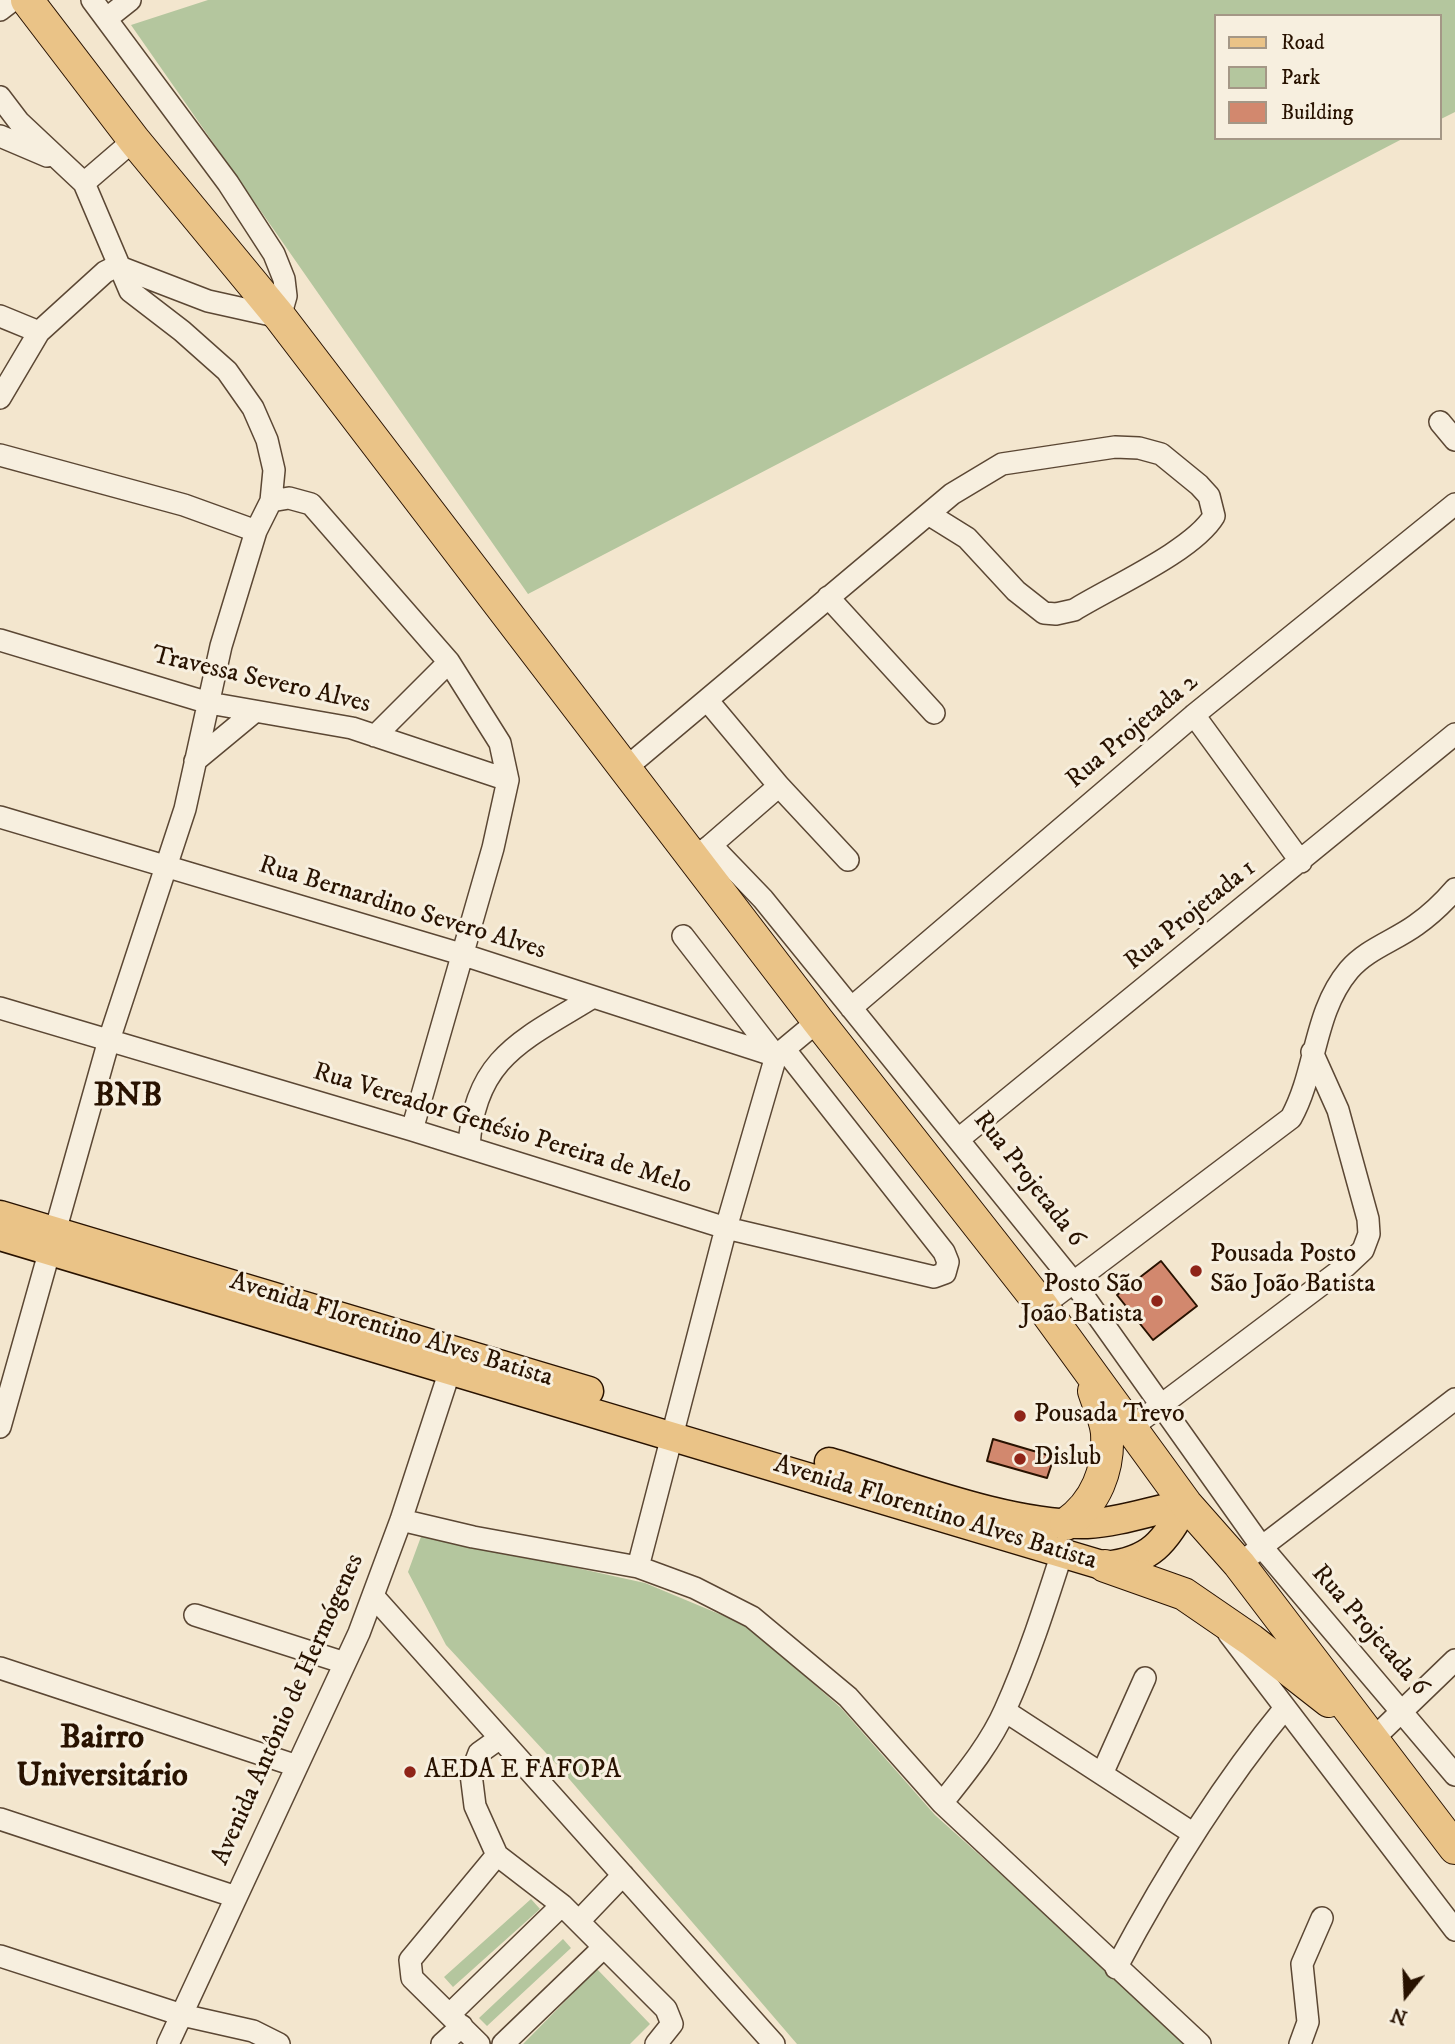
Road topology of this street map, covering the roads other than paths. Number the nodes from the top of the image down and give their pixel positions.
1 (13, 0) edge
2 (27, 0) edge
3 (92, 0) edge
4 (130, 0) edge
5 (0, 9) edge
6 (106, 19) junction
7 (0, 97) edge
8 (0, 136) edge
9 (134, 140) junction
10 (62, 162) junction
11 (84, 183) junction
12 (117, 266) junction
13 (0, 316) edge
14 (280, 317) junction
15 (39, 332) junction
16 (0, 398) edge
17 (1440, 422) dead end
18 (1455, 440) edge
19 (0, 455) edge
20 (271, 501) junction
21 (1455, 504) edge
22 (930, 515) junction
23 (257, 531) junction
24 (828, 597) junction
25 (0, 640) edge
26 (449, 662) junction
27 (707, 700) junction
28 (209, 703) junction
29 (253, 713) junction
30 (934, 713) dead end
31 (1194, 716) junction
32 (1455, 734) edge
33 (375, 736) junction
34 (195, 761) junction
35 (627, 767) junction
36 (508, 780) junction
37 (779, 786) junction
38 (0, 817) edge
39 (703, 851) junction
40 (848, 859) dead end
41 (1301, 862) junction
42 (166, 868) junction
43 (1455, 889) edge
44 (684, 936) dead end
45 (461, 954) junction
46 (593, 997) junction
47 (0, 1008) edge
48 (852, 1008) junction
49 (818, 1021) junction
50 (108, 1040) junction
51 (1312, 1052) junction
52 (780, 1053) junction
53 (412, 1130) junction
54 (960, 1138) junction
55 (468, 1147) junction
56 (0, 1214) edge
57 (726, 1228) junction
58 (0, 1236) edge
59 (51, 1240) junction
60 (1075, 1284) junction
61 (1042, 1306) junction
62 (453, 1361) junction
63 (1088, 1369) junction
64 (1455, 1399) edge
65 (1160, 1406) junction
66 (674, 1425) junction
67 (0, 1427) edge
68 (1132, 1427) junction
69 (1186, 1504) junction
70 (401, 1520) junction
71 (1064, 1539) junction
72 (1250, 1555) junction
73 (1105, 1566) junction
74 (638, 1567) junction
75 (374, 1597) junction
76 (1213, 1613) junction
77 (195, 1615) dead end
78 (1455, 1660) edge
79 (345, 1663) junction
80 (0, 1668) edge
81 (1145, 1678) dead end
82 (1285, 1708) junction
83 (1005, 1711) junction
84 (1401, 1711) junction
85 (1368, 1734) junction
86 (500, 1738) junction
87 (298, 1766) junction
88 (1102, 1774) junction
89 (1455, 1775) edge
90 (942, 1803) junction
91 (0, 1819) edge
92 (1195, 1834) junction
93 (1455, 1848) edge
94 (497, 1856) junction
95 (623, 1875) junction
96 (236, 1897) junction
97 (562, 1905) junction
98 (1322, 1918) dead end
99 (580, 1920) junction
100 (1455, 1930) edge
101 (604, 1947) junction
102 (0, 1956) edge
103 (1116, 1968) junction
104 (181, 2015) junction
105 (456, 2020) junction
106 (168, 2044) edge
107 (279, 2044) edge
108 (442, 2044) edge
109 (479, 2044) edge
110 (503, 2044) edge
111 (656, 2044) edge
112 (774, 2044) edge
113 (1200, 2044) edge
114 (1300, 2044) edge

1 - 5 street
2 - 9 highway
3 - 6 street
4 - 6 street
6 - 14 street
7 - 10 street
8 - 10 street
9 - 11 street
9 - 14 highway
10 - 11 street
11 - 12 street
12 - 14 street
12 - 15 street
12 - 20 street
13 - 15 street
14 - 35 highway
15 - 16 street
17 - 18 street
19 - 23 street
20 - 23 street
20 - 26 street
21 - 31 street, Rua Projetada 2
22 - 22 street
22 - 24 street
23 - 28 street
24 - 27 street
24 - 30 street
25 - 28 street, Travessa Severo Alves
26 - 33 street
26 - 36 street
27 - 35 street
27 - 37 street
28 - 29 street, Travessa Severo Alves
28 - 34 street
29 - 33 street, Travessa Severo Alves
29 - 34 street
31 - 41 street
31 - 48 street, Rua Projetada 2
32 - 41 street, Rua Projetada 1
33 - 36 street, Travessa Severo Alves
34 - 42 street
35 - 39 highway
36 - 45 street
37 - 39 street
37 - 40 street
38 - 42 street, Rua Bernardino Severo Alves
39 - 48 street, Rua Projetada 6
39 - 49 highway
41 - 54 street, Rua Projetada 1
42 - 45 street, Rua Bernardino Severo Alves
42 - 50 street
43 - 51 street
44 - 52 street
45 - 46 street, Rua Bernardino Severo Alves
45 - 53 street
46 - 52 street, Rua Bernardino Severo Alves
46 - 55 street
47 - 50 street, Rua Vereador Genésio Pereira de Melo
48 - 54 street, Rua Projetada 6
49 - 52 street
49 - 61 highway
50 - 53 street, Rua Vereador Genésio Pereira de Melo
50 - 59 street
51 - 60 street
51 - 65 street
52 - 57 street
52 - 57 street, Rua Vereador Genésio Pereira de Melo
53 - 55 street, Rua Vereador Genésio Pereira de Melo
54 - 60 street, Rua Projetada 6
55 - 57 street, Rua Vereador Genésio Pereira de Melo
56 - 59 main road, Avenida Florentino Alves Batista
57 - 66 street
58 - 59 main road, Avenida Florentino Alves Batista
59 - 62 main road, Avenida Florentino Alves Batista
59 - 67 street
60 - 61 street
60 - 65 street, Rua Projetada 6
61 - 63 highway
62 - 66 main road, Avenida Florentino Alves Batista
62 - 70 street, Avenida Antônio de Hermógenes
63 - 68 highway
63 - 71 highway
64 - 72 street
65 - 68 street
65 - 72 street, Rua Projetada 6
66 - 71 main road, Avenida Florentino Alves Batista
66 - 74 street
68 - 69 highway
69 - 71 main road, Avenida Florentino Alves Batista
69 - 72 highway
69 - 73 main road, Avenida Florentino Alves Batista
70 - 74 street
70 - 75 street, Avenida Antônio de Hermógenes
71 - 73 main road, Avenida Florentino Alves Batista
71 - 83 street
72 - 84 street, Rua Projetada 6
72 - 85 highway
73 - 76 highway
74 - 90 street
75 - 79 street, Avenida Antônio de Hermógenes
75 - 86 street
76 - 82 street
76 - 85 highway
77 - 79 street
78 - 84 street
79 - 87 street, Avenida Antônio de Hermógenes
80 - 87 street
81 - 88 street
82 - 92 street
82 - 100 street
83 - 88 street
83 - 90 street
84 - 85 street
84 - 89 street, Rua Projetada 6
85 - 93 highway
86 - 94 street
86 - 95 street
87 - 96 street, Avenida Antônio de Hermógenes
88 - 92 street
90 - 103 street
91 - 96 street
92 - 103 street
94 - 97 street
94 - 105 street
95 - 99 street
95 - 112 street
96 - 104 street, Avenida Antônio de Hermógenes
97 - 99 street
97 - 105 street
98 - 114 street
99 - 101 street
101 - 110 street
101 - 111 street
102 - 104 street
103 - 113 street
104 - 106 street, Avenida Antônio de Hermógenes
104 - 107 street
105 - 108 street
105 - 109 street

